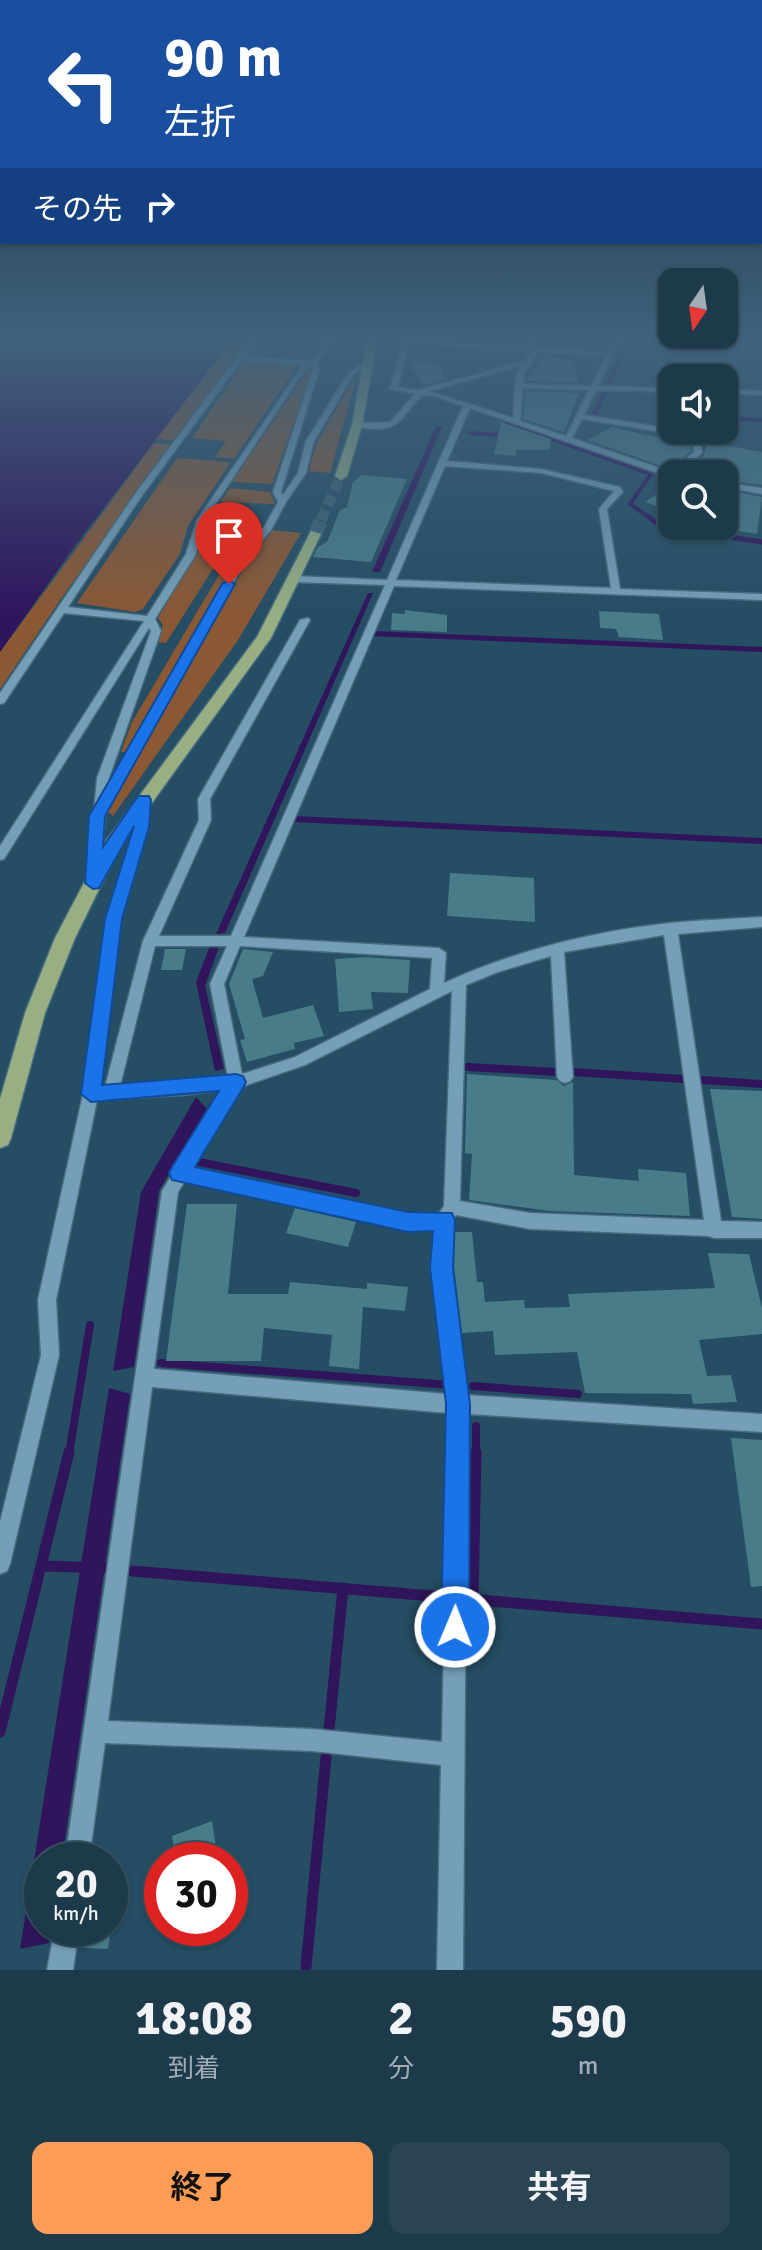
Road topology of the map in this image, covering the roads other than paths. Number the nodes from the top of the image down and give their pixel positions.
1 (186, 433) edge
2 (259, 433) edge
3 (296, 433) edge
4 (315, 433) edge
5 (355, 433) edge
6 (456, 433) edge
7 (548, 433) edge
8 (572, 433) edge
9 (568, 439) junction
10 (444, 463) junction
11 (658, 469) edge
12 (341, 476) tunnel mouth
13 (738, 487) edge
14 (762, 491) edge
15 (282, 502) junction
16 (315, 534) tunnel mouth
17 (294, 579) junction
18 (388, 583) junction
19 (616, 592) junction
20 (762, 597) edge
21 (65, 610) junction
22 (150, 619) junction
23 (305, 620) dead end
24 (0, 701) edge
25 (144, 800) junction
26 (97, 816) junction
27 (0, 856) edge
28 (93, 883) junction
29 (762, 922) edge
30 (670, 928) junction
31 (150, 941) junction
32 (235, 941) junction
33 (557, 950) junction
34 (459, 981) junction
35 (437, 989) junction
36 (565, 1077) dead end
37 (236, 1082) junction
38 (111, 1093) junction
39 (91, 1094) junction
40 (0, 1138) edge
41 (180, 1173) junction
42 (448, 1214) junction
43 (714, 1230) junction
44 (762, 1230) edge
45 (144, 1377) junction
46 (458, 1404) junction
47 (762, 1423) edge
48 (0, 1564) edge
49 (98, 1732) junction
50 (453, 1755) junction
51 (80, 1842) edge
52 (64, 1946) edge
53 (60, 1970) edge
54 (450, 1970) edge

1 - 21 street
2 - 22 street
3 - 15 street
4 - 15 street
5 - 12 main road
6 - 10 street
7 - 9 street
8 - 9 street
9 - 11 street
10 - 18 street
10 - 19 street
13 - 14 street
15 - 26 street
16 - 17 main road
17 - 18 street
17 - 25 main road
18 - 19 street
18 - 32 street
19 - 20 street
21 - 22 street
21 - 24 street
22 - 26 street
22 - 27 street
23 - 31 street
25 - 28 main road
25 - 39 street
26 - 28 street
28 - 40 main road
29 - 30 street
30 - 33 street
30 - 43 street
31 - 32 street
31 - 38 street
32 - 35 street
32 - 37 street
33 - 34 street
33 - 36 street
34 - 35 street
34 - 42 street
35 - 37 street
37 - 38 street
37 - 41 street
38 - 39 street
39 - 48 street
41 - 42 street
41 - 45 street
42 - 43 street
42 - 46 street
43 - 44 street
45 - 46 street
45 - 49 street
46 - 47 street
46 - 50 street
49 - 50 street
49 - 51 street
50 - 54 street
52 - 53 street

